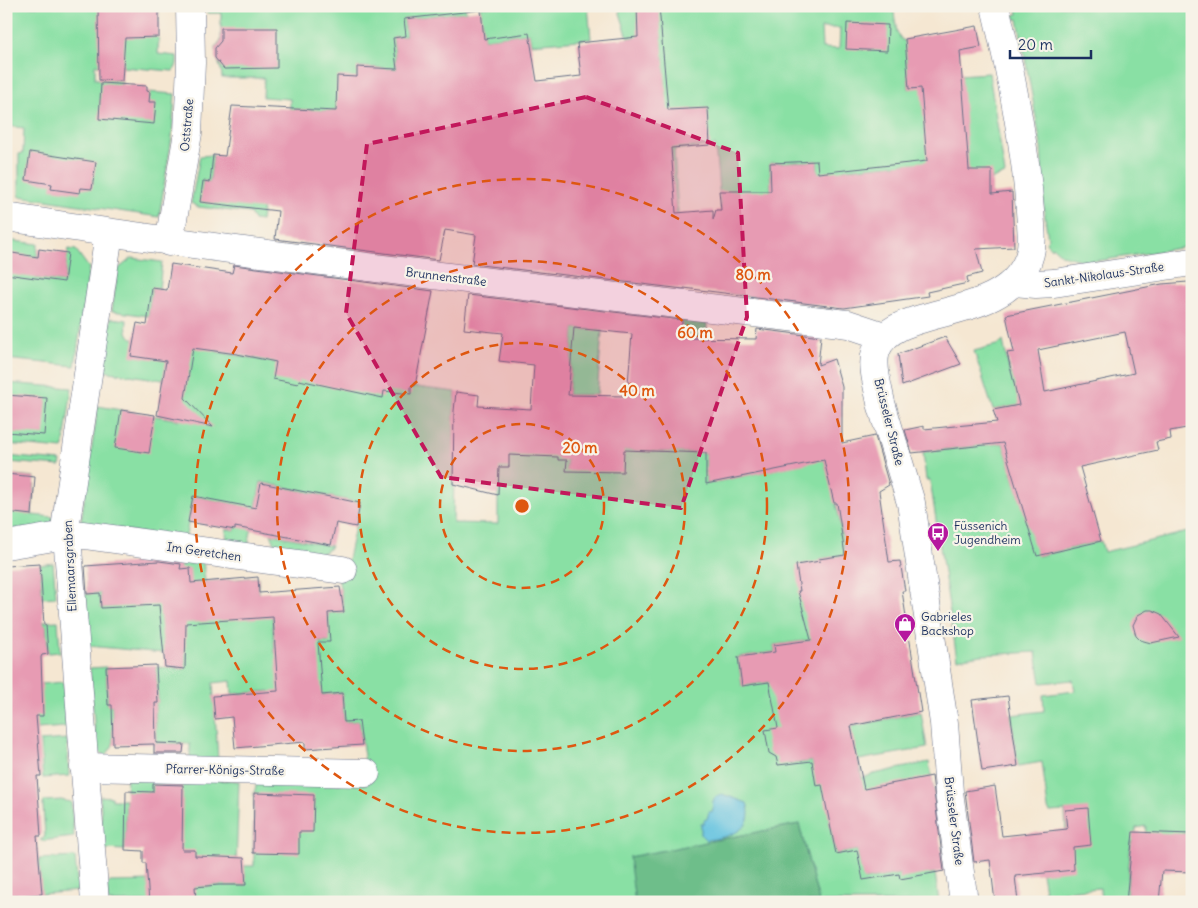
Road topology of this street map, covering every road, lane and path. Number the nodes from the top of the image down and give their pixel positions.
1 (190, 6) edge
2 (996, 6) edge
3 (6, 217) edge
4 (109, 233) junction
5 (169, 242) junction
6 (1192, 262) edge
7 (1015, 282) junction
8 (884, 336) junction
9 (66, 536) junction
10 (6, 544) edge
11 (343, 570) dead end
12 (84, 767) junction
13 (366, 773) dead end
14 (95, 902) edge
15 (964, 902) edge

1 - 5 street, Oststraße
2 - 7 street
3 - 4 street, Brunnenstraße
4 - 5 street, Brunnenstraße
4 - 9 street, Ellemaarsgraben
5 - 8 street, Brunnenstraße
6 - 7 street, Sankt-Nikolaus-Straße
7 - 8 street
8 - 15 street, Brüsseler Straße
9 - 10 street, Im Geretchen
9 - 11 street, Im Geretchen
9 - 12 street, Ellemaarsgraben
12 - 13 street, Pfarrer-Königs-Straße
12 - 14 street, Ellemaarsgraben

